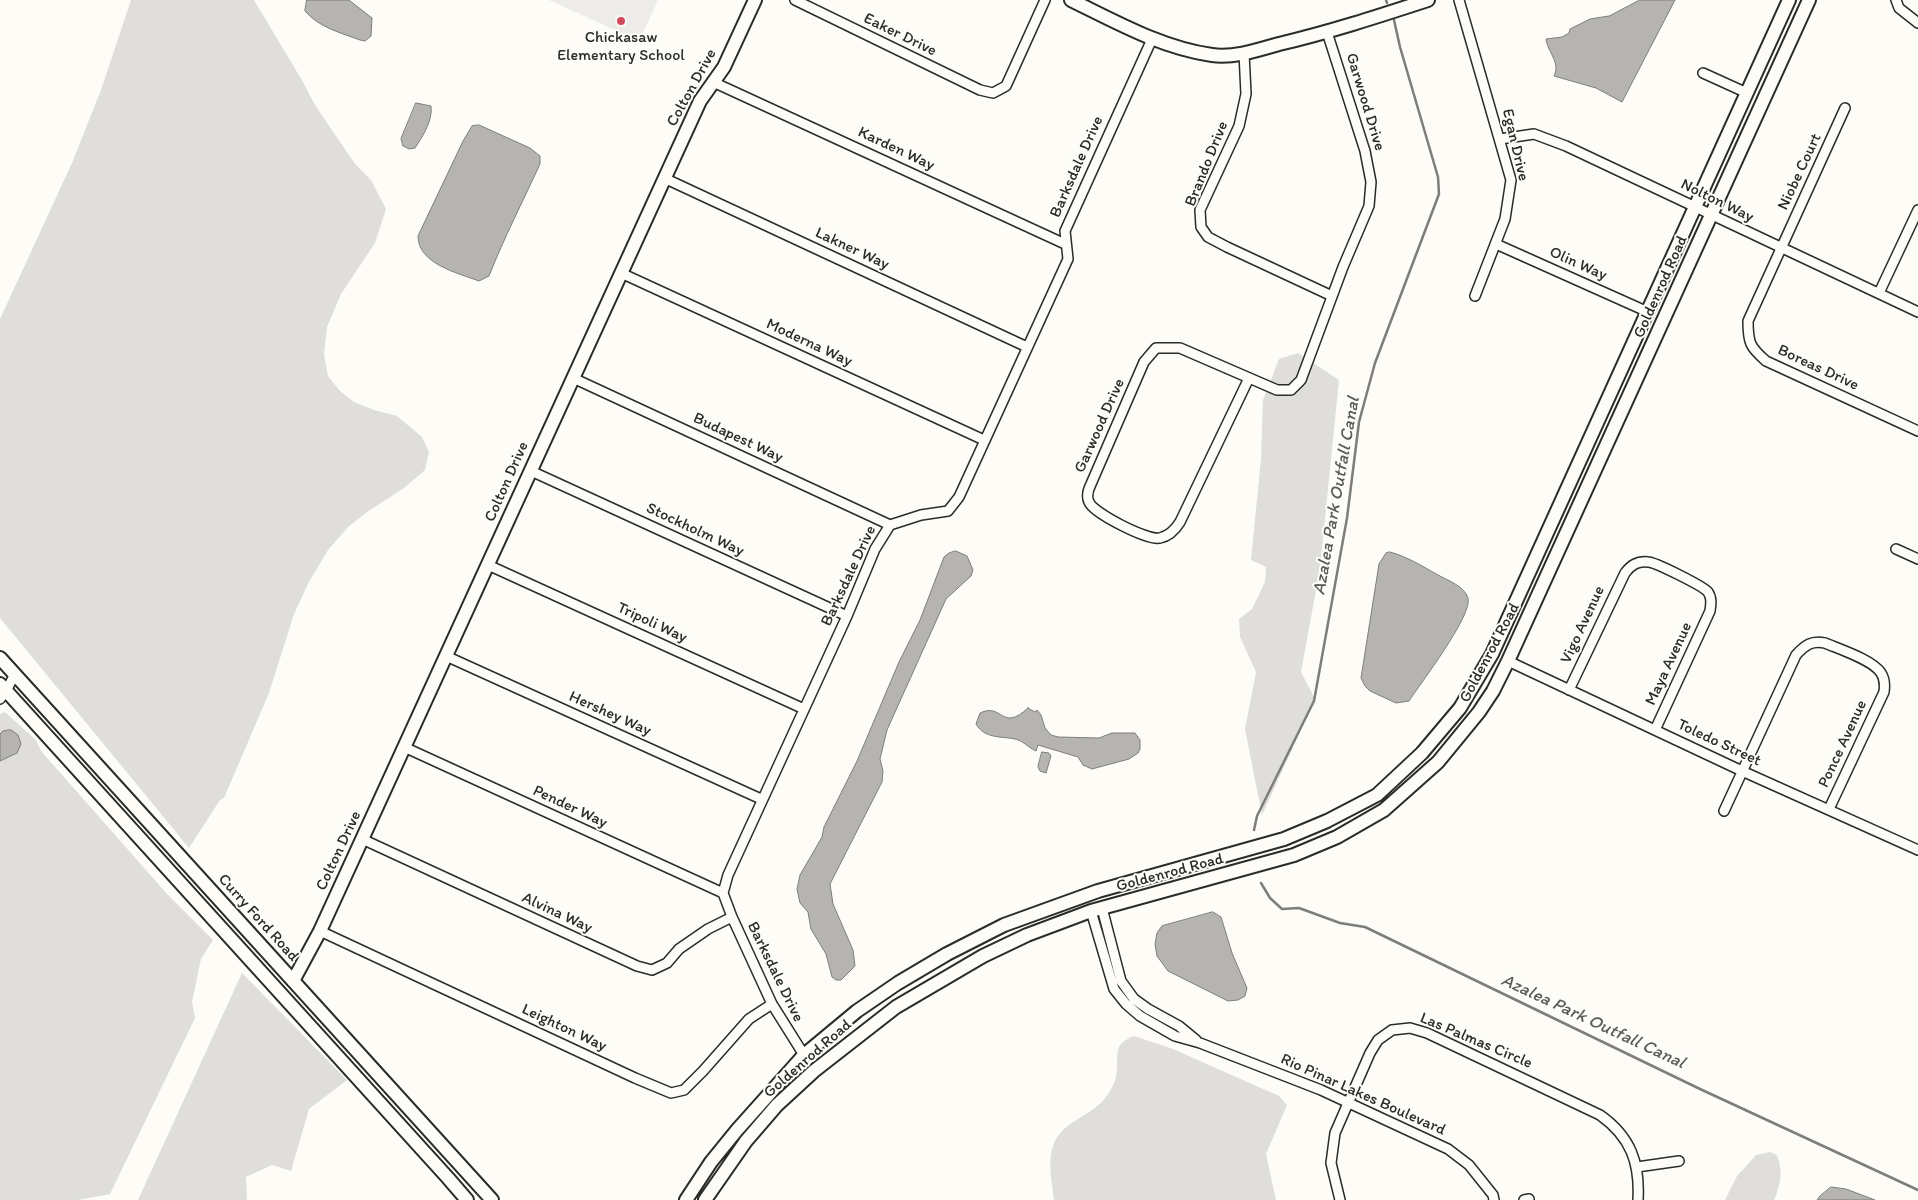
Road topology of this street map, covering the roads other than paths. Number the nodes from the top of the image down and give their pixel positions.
1 (755, 0) edge
2 (795, 0) edge
3 (1045, 0) edge
4 (1071, 0) edge
5 (1428, 0) edge
6 (1459, 0) edge
7 (1789, 0) edge
8 (1809, 0) edge
9 (1896, 0) edge
10 (1918, 23) edge
11 (1327, 32) junction
12 (1152, 38) junction
13 (1244, 53) junction
14 (1703, 73) dead end
15 (713, 82) junction
16 (1747, 93) junction
17 (1845, 108) dead end
18 (1500, 140) junction
19 (664, 178) junction
20 (1696, 206) junction
21 (1918, 210) edge
22 (1712, 214) junction
23 (1065, 244) junction
24 (1496, 244) junction
25 (1781, 248) junction
26 (621, 273) junction
27 (1880, 294) junction
28 (1332, 296) junction
29 (1475, 296) dead end
30 (1648, 312) junction
31 (1918, 312) edge
32 (1027, 347) junction
33 (573, 378) junction
34 (1248, 378) junction
35 (1918, 431) edge
36 (1591, 438) junction
37 (984, 440) junction
38 (531, 471) junction
39 (1584, 496) junction
40 (890, 525) junction
41 (1896, 549) dead end
42 (1918, 559) edge
43 (488, 565) junction
44 (1625, 573) joint
45 (847, 616) junction
46 (446, 656) junction
47 (1, 660) edge
48 (1508, 661) junction
49 (15, 674) junction
50 (1569, 690) junction
51 (2, 691) edge
52 (804, 709) junction
53 (1654, 730) junction
54 (404, 747) junction
55 (1742, 771) junction
56 (1389, 784) junction
57 (761, 799) junction
58 (1829, 809) junction
59 (1724, 811) dead end
60 (1357, 826) junction
61 (362, 839) junction
62 (144, 842) junction
63 (1918, 849) edge
64 (1136, 881) junction
65 (1098, 891) junction
66 (723, 893) junction
67 (1097, 910) junction
68 (732, 917) junction
69 (1055, 924) junction
70 (320, 931) junction
71 (293, 981) junction
72 (288, 1001) junction
73 (772, 1004) junction
74 (857, 1011) junction
75 (804, 1055) junction
76 (832, 1056) junction
77 (1347, 1102) junction
78 (777, 1105) junction
79 (418, 1118) junction
80 (1679, 1161) dead end
81 (1637, 1167) junction
82 (467, 1200) edge
83 (492, 1200) edge
84 (686, 1200) edge
85 (705, 1200) edge
86 (1340, 1200) edge
87 (1494, 1200) edge
88 (1638, 1200) edge

1 - 15 main road, Colton Drive
2 - 3 street, Eaker Drive
4 - 12 main road
5 - 11 main road
6 - 18 street, Egan Drive
7 - 16 main road, Goldenrod Road
8 - 22 main road, Goldenrod Road
9 - 10 street
11 - 13 main road
11 - 28 street, Garwood Drive
12 - 13 main road
12 - 23 street, Barksdale Drive
13 - 28 street, Brando Drive
14 - 16 street
15 - 19 main road, Colton Drive
15 - 23 street, Karden Way
16 - 20 main road, Goldenrod Road
17 - 25 street, Niobe Court
18 - 20 street, Nolton Way
18 - 24 street, Egan Drive
19 - 26 main road, Colton Drive
19 - 32 street, Lakner Way
20 - 22 street, Nolton Way
20 - 30 main road, Goldenrod Road
21 - 27 street
22 - 25 street, Nolton Way
22 - 39 main road, Goldenrod Road
23 - 32 street, Barksdale Drive
24 - 29 street, Egan Drive
24 - 30 street, Olin Way
25 - 27 street, Nolton Way
25 - 35 street, Boreas Drive
26 - 33 main road, Colton Drive
26 - 37 street, Moderna Way
27 - 31 street, Nolton Way
28 - 34 street, Garwood Drive
30 - 36 main road, Goldenrod Road
32 - 37 street, Barksdale Drive
33 - 38 main road, Colton Drive
33 - 40 street, Budapest Way
34 - 34 street, Garwood Drive
36 - 39 main road
36 - 56 main road, Goldenrod Road
37 - 40 street, Barksdale Drive
38 - 43 main road, Colton Drive
38 - 45 street, Stockholm Way
39 - 48 main road, Goldenrod Road
40 - 45 street, Barksdale Drive
41 - 42 street
43 - 46 main road, Colton Drive
43 - 52 street, Tripoli Way
44 - 50 street, Vigo Avenue
44 - 53 street, Maya Avenue
45 - 52 street, Barksdale Drive
46 - 54 main road, Colton Drive
46 - 57 street, Hershey Way
47 - 49 main road, Curry Ford Road
48 - 50 street, Toledo Street
48 - 60 main road, Goldenrod Road
49 - 51 street
49 - 71 main road, Curry Ford Road
50 - 53 street, Toledo Street
51 - 62 main road, Curry Ford Road
52 - 57 street, Barksdale Drive
53 - 55 street, Toledo Street
54 - 61 main road, Colton Drive
54 - 66 street, Pender Way
55 - 58 street, Toledo Street
55 - 58 street, Ponce Avenue
55 - 59 street
56 - 60 main road
56 - 64 main road, Goldenrod Road
57 - 66 street, Barksdale Drive
58 - 63 street, Toledo Street
60 - 67 main road, Goldenrod Road
61 - 68 street, Alvina Way
61 - 70 main road, Colton Drive
62 - 71 main road
62 - 72 main road, Curry Ford Road
64 - 65 main road, Goldenrod Road
64 - 67 main road
65 - 69 main road
65 - 74 main road, Goldenrod Road
66 - 68 street, Barksdale Drive
67 - 69 main road, Goldenrod Road
67 - 77 street, Rio Pinar Lakes Boulevard
68 - 73 street, Barksdale Drive
69 - 76 main road, Goldenrod Road
70 - 71 main road, Colton Drive
70 - 73 street, Leighton Way
71 - 79 main road, Curry Ford Road
72 - 79 main road
72 - 82 main road, Curry Ford Road
73 - 75 street, Barksdale Drive
74 - 75 main road, Goldenrod Road
74 - 76 main road
75 - 78 main road
75 - 84 main road, Goldenrod Road
76 - 78 main road, Goldenrod Road
77 - 81 street, Las Palmas Circle
77 - 86 street, Las Palmas Circle
77 - 87 street, Rio Pinar Lakes Boulevard
78 - 85 main road, Goldenrod Road
79 - 83 main road, Curry Ford Road
80 - 81 street
81 - 88 street, Las Palmas Circle

